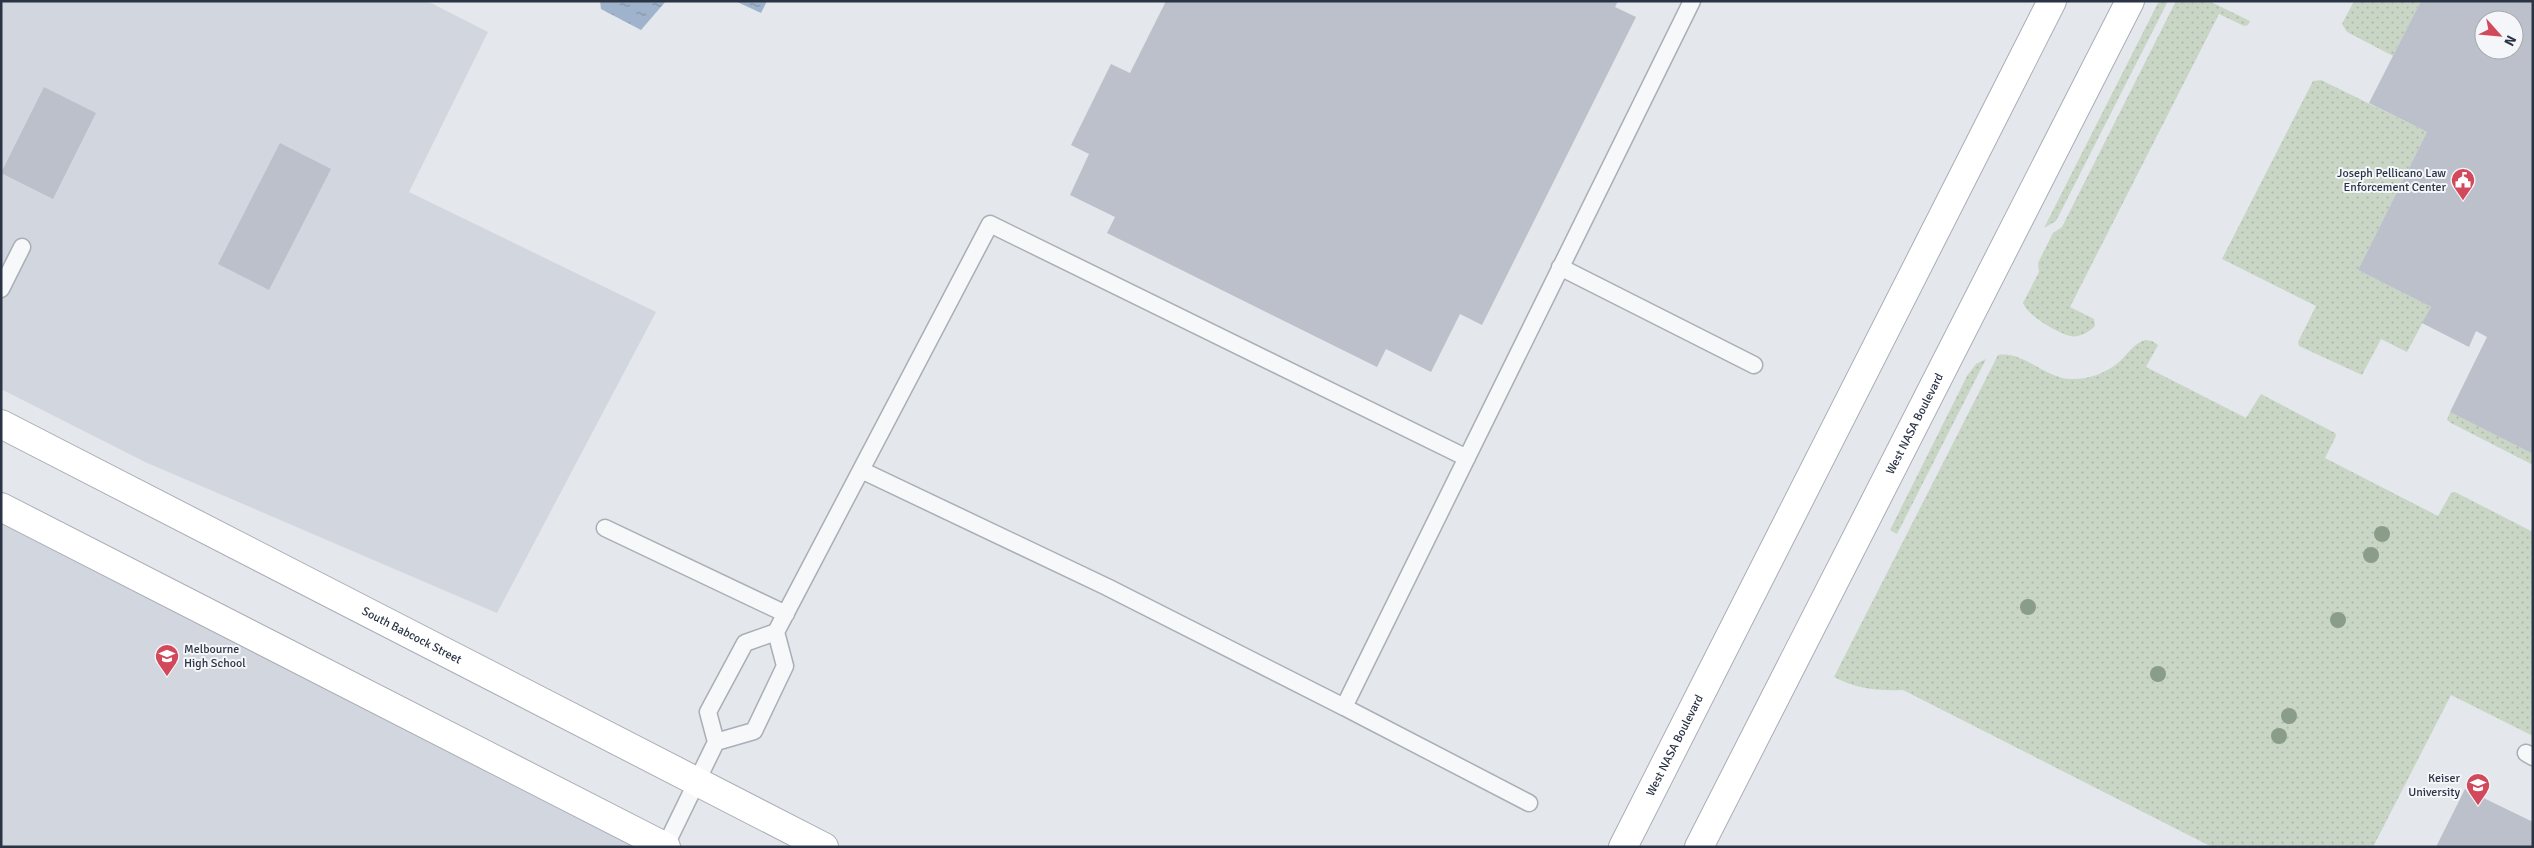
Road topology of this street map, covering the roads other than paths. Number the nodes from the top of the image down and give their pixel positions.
1 (1692, 1) edge
2 (2052, 1) edge
3 (2130, 1) edge
4 (22, 246) dead end
5 (1560, 267) junction
6 (1, 289) edge
7 (1754, 365) dead end
8 (1, 424) edge
9 (1467, 458) junction
10 (862, 470) junction
11 (1, 507) edge
12 (605, 528) dead end
13 (786, 614) junction
14 (776, 632) junction
15 (1344, 707) junction
16 (716, 742) junction
17 (696, 781) junction
18 (1529, 803) dead end
19 (665, 847) edge
20 (824, 847) edge
21 (1623, 847) edge
22 (1699, 847) edge

1 - 5 lane
2 - 21 main road, West NASA Boulevard
3 - 22 main road, West NASA Boulevard
4 - 6 lane
5 - 7 lane
5 - 9 lane
8 - 17 main road, South Babcock Street
9 - 10 lane
9 - 15 lane
10 - 13 lane
10 - 15 lane
11 - 19 main road
12 - 13 lane
13 - 14 lane
14 - 16 lane
14 - 16 lane
15 - 18 lane
16 - 17 lane
17 - 19 lane
17 - 20 main road, South Babcock Street

